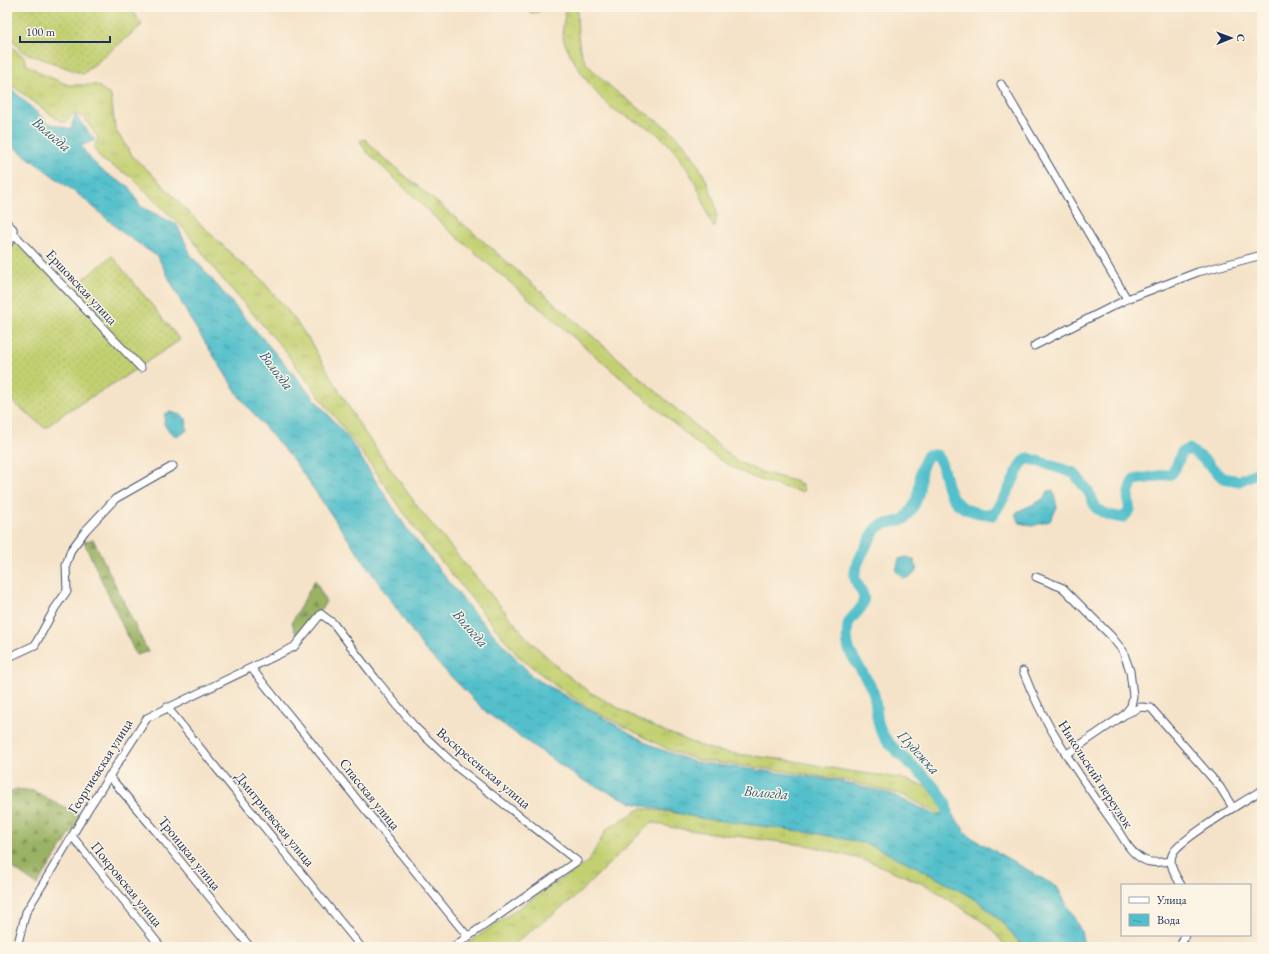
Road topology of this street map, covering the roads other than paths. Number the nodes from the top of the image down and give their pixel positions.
1 (1001, 84) dead end
2 (7, 223) edge
3 (14, 234) junction
4 (7, 246) edge
5 (1262, 255) edge
6 (1127, 299) junction
7 (1034, 346) dead end
8 (141, 368) dead end
9 (173, 466) dead end
10 (1036, 577) dead end
11 (321, 614) joint
12 (7, 658) edge
13 (252, 668) junction
14 (1023, 671) dead end
15 (167, 707) junction
16 (1124, 715) junction
17 (1067, 754) junction
18 (109, 776) junction
19 (1262, 790) edge
20 (1233, 808) junction
21 (72, 836) junction
22 (1171, 861) junction
23 (1180, 884) edge
24 (1185, 936) edge
25 (468, 937) junction
26 (18, 947) edge
27 (161, 947) edge
28 (250, 947) edge
29 (362, 947) edge
30 (453, 947) edge
31 (1180, 947) edge

1 - 6 street
2 - 3 street, Ершовская улица
3 - 4 street
3 - 8 street, Ершовская улица
5 - 6 street
6 - 7 street
9 - 12 street
10 - 16 street
11 - 13 street, Георгиевская улица
11 - 25 street, Воскресенская улица
13 - 15 street, Георгиевская улица
13 - 25 street, Спасская улица
14 - 17 street, Никольский переулок
15 - 18 street, Георгиевская улица
15 - 29 street, Дмитриевская улица
16 - 17 street
16 - 20 street
17 - 22 street, Никольский переулок
18 - 21 street, Георгиевская улица
18 - 28 street, Троицкая улица
19 - 20 street
20 - 22 street
21 - 26 street, Георгиевская улица
21 - 27 street, Покровская улица
22 - 23 street
24 - 31 street
25 - 30 street

